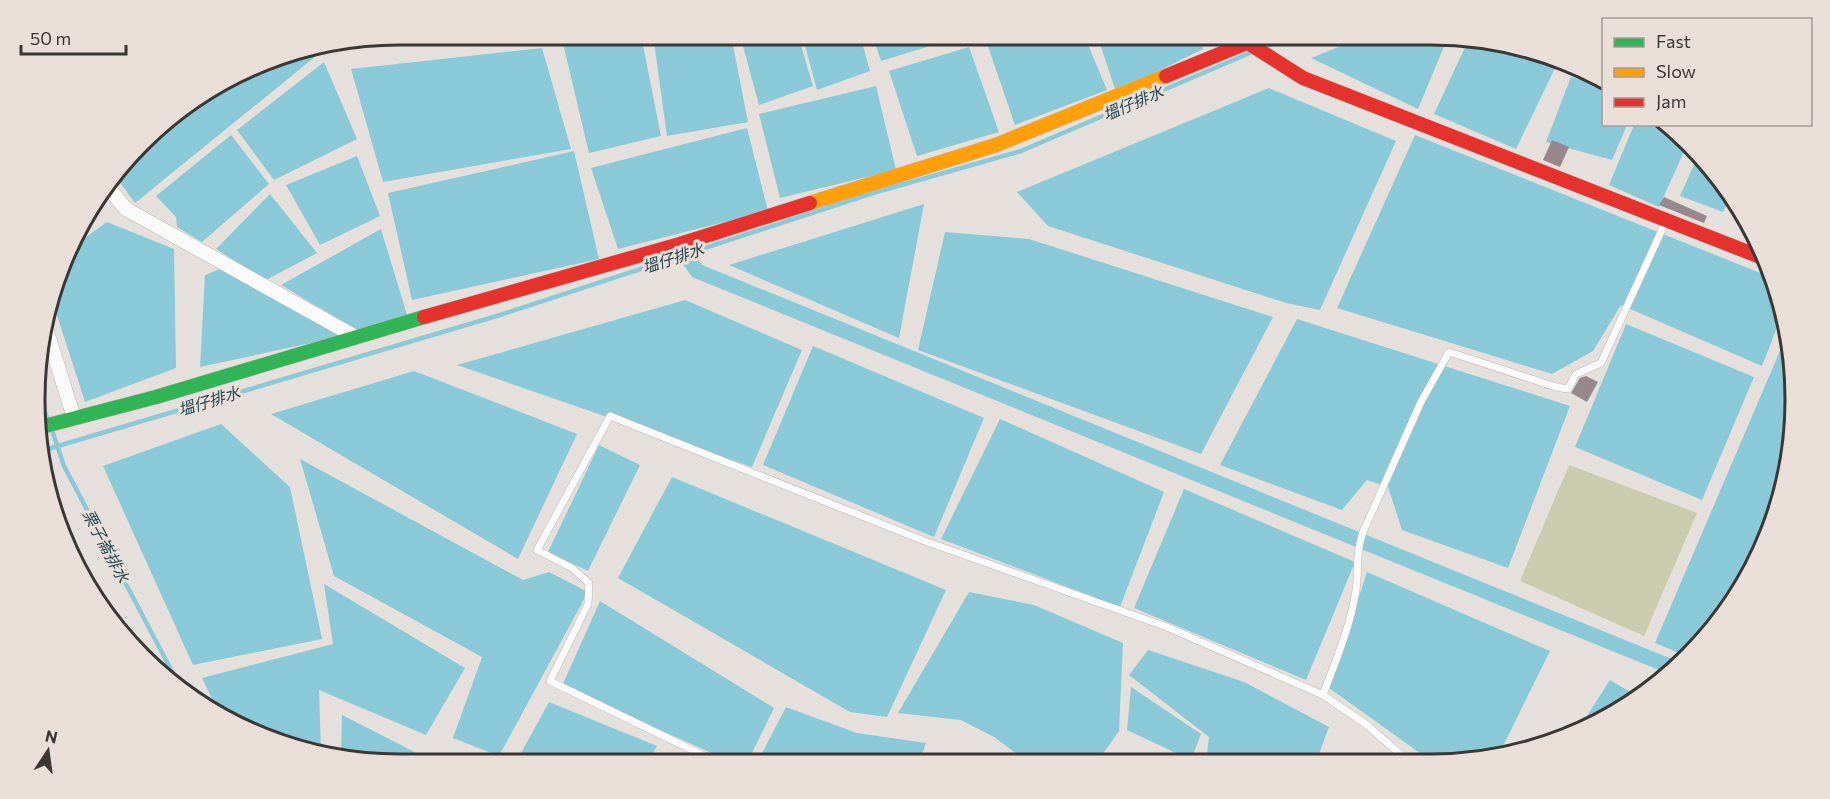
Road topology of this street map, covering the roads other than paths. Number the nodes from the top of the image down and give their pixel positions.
1 (1243, 45) edge
2 (1252, 45) edge
3 (112, 192) edge
4 (1666, 221) junction
5 (1753, 254) edge
6 (356, 337) junction
7 (50, 341) edge
8 (74, 418) junction
9 (47, 425) edge
10 (1323, 694) junction
11 (700, 754) edge
12 (1400, 754) edge

1 - 6 street
2 - 4 street
3 - 6 street
4 - 5 street
4 - 10 lane
6 - 8 street
7 - 8 street
8 - 9 street
10 - 11 lane
10 - 12 lane

